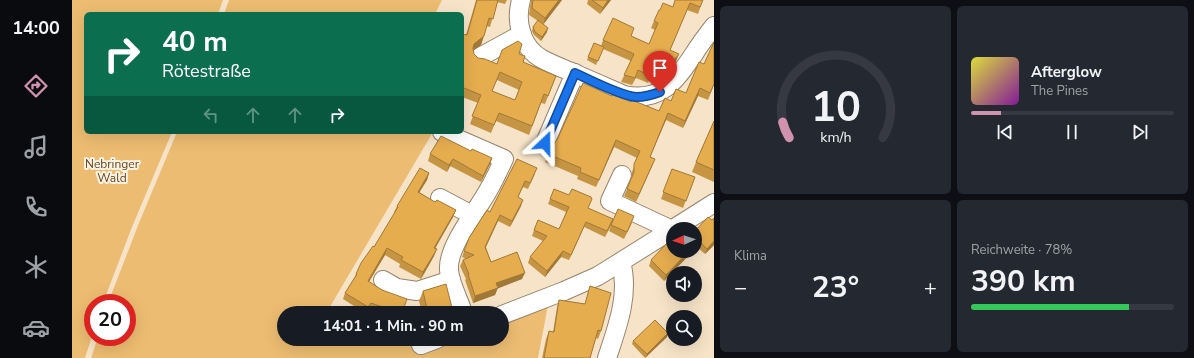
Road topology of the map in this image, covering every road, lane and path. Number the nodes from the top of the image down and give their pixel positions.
1 (521, 0) edge
2 (714, 26) edge
3 (522, 34) junction
4 (480, 57) edge
5 (575, 73) junction
6 (447, 134) edge
7 (545, 143) dead end
8 (622, 175) dead end
9 (440, 198) dead end
10 (714, 203) edge
11 (472, 215) junction
12 (684, 222) edge
13 (666, 226) edge
14 (666, 233) edge
15 (621, 262) junction
16 (383, 280) dead end
17 (451, 280) junction
18 (460, 306) edge
19 (509, 312) edge
20 (607, 358) edge

1 - 3 street
2 - 5 street
3 - 4 street
3 - 5 street
5 - 7 street
6 - 11 street
8 - 13 street
9 - 11 street
10 - 12 street
11 - 17 street
14 - 15 street
15 - 19 street
15 - 20 street
16 - 17 street
17 - 18 street

